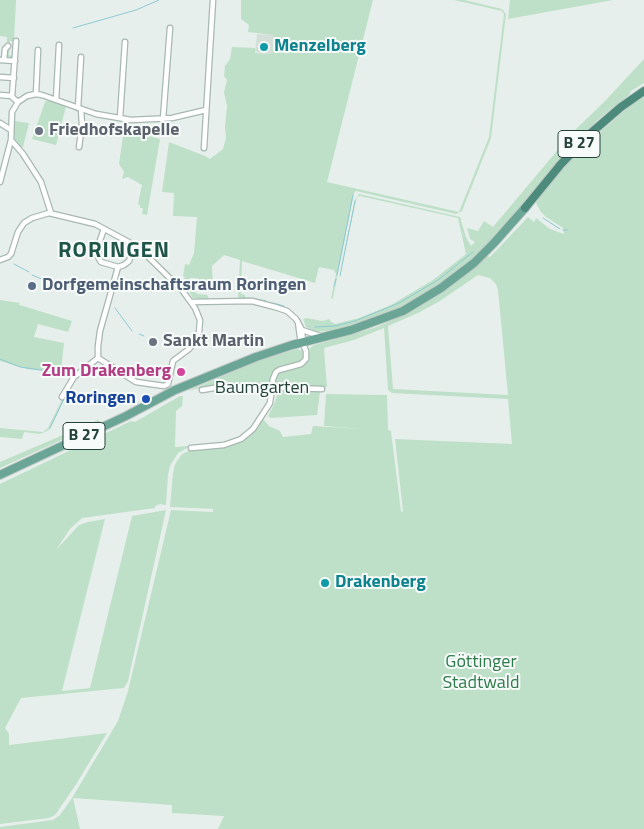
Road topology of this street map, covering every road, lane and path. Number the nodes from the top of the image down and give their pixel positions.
1 (213, 0) edge
2 (170, 28) dead end
3 (16, 41) dead end
4 (125, 42) dead end
5 (59, 45) dead end
6 (8, 46) dead end
7 (38, 50) dead end
8 (82, 57) dead end
9 (2, 60) edge
10 (15, 61) junction
11 (0, 77) edge
12 (14, 78) junction
13 (644, 91) edge
14 (36, 94) junction
15 (0, 95) edge
16 (12, 96) junction
17 (56, 100) junction
18 (18, 102) junction
19 (80, 108) junction
20 (206, 110) junction
21 (120, 118) junction
22 (163, 119) junction
23 (0, 123) edge
24 (11, 130) junction
25 (11, 140) junction
26 (79, 147) dead end
27 (204, 148) dead end
28 (0, 182) edge
29 (525, 208) joint
30 (51, 212) junction
31 (104, 229) junction
32 (135, 245) junction
33 (0, 260) edge
34 (118, 266) junction
35 (191, 302) junction
36 (298, 322) junction
37 (302, 330) junction
38 (327, 337) junction
39 (303, 342) junction
40 (98, 358) junction
41 (272, 386) junction
42 (322, 389) dead end
43 (202, 390) dead end
44 (62, 396) dead end
45 (191, 448) dead end
46 (0, 475) edge

1 - 20 street
2 - 22 street
3 - 10 street
4 - 21 street
5 - 17 street
6 - 9 street
7 - 14 street
8 - 19 street
9 - 10 street
10 - 12 street
11 - 12 street
12 - 16 street
13 - 29 highway, B 27
14 - 17 street
14 - 18 street
15 - 16 street
16 - 18 street
17 - 19 street
18 - 24 street
19 - 21 street
19 - 26 street
20 - 22 street
20 - 27 street
21 - 22 street
23 - 24 street
24 - 25 street
25 - 28 street
25 - 30 street
29 - 38 main road, B 27
30 - 31 street
30 - 33 street
31 - 32 street
31 - 34 street
32 - 34 street
32 - 35 street
34 - 40 street
35 - 36 street
35 - 40 street
36 - 37 street
36 - 39 street
37 - 38 street
37 - 39 street
38 - 39 main road, B 27
39 - 41 street
39 - 46 main road, B 27
40 - 44 street
41 - 42 street, Baumgarten
41 - 43 street, Baumgarten
41 - 45 street

